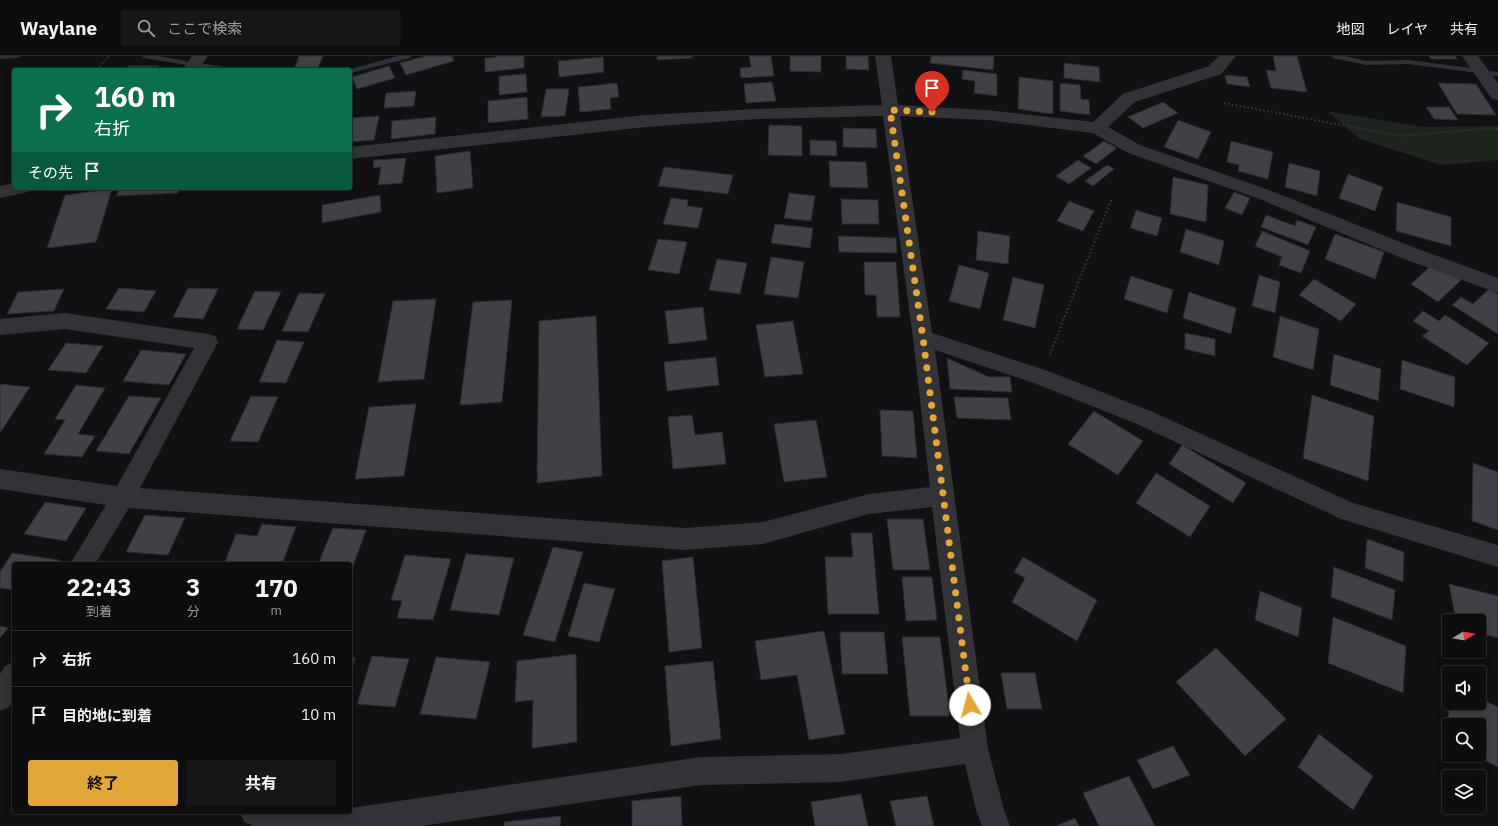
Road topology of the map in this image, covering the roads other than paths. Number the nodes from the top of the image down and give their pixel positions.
1 (200, 56) edge
2 (883, 56) edge
3 (1228, 56) edge
4 (1470, 56) edge
5 (191, 68) edge
6 (1498, 95) edge
7 (890, 110) junction
8 (1097, 128) junction
9 (352, 153) edge
10 (12, 190) edge
11 (0, 192) edge
12 (1498, 286) edge
13 (0, 327) edge
14 (923, 338) junction
15 (0, 479) edge
16 (942, 496) junction
17 (123, 497) junction
18 (1498, 556) edge
19 (83, 562) edge
20 (12, 678) edge
21 (0, 698) edge
22 (975, 750) junction
23 (274, 814) edge
24 (996, 826) edge

1 - 5 street
2 - 7 street
3 - 8 street
4 - 6 street
7 - 8 street
7 - 9 street
7 - 14 street
8 - 12 street
10 - 11 street
13 - 17 street
14 - 16 street
14 - 18 street
15 - 17 street
16 - 17 street
16 - 22 street
17 - 19 street
20 - 21 street
22 - 23 street
22 - 24 street

